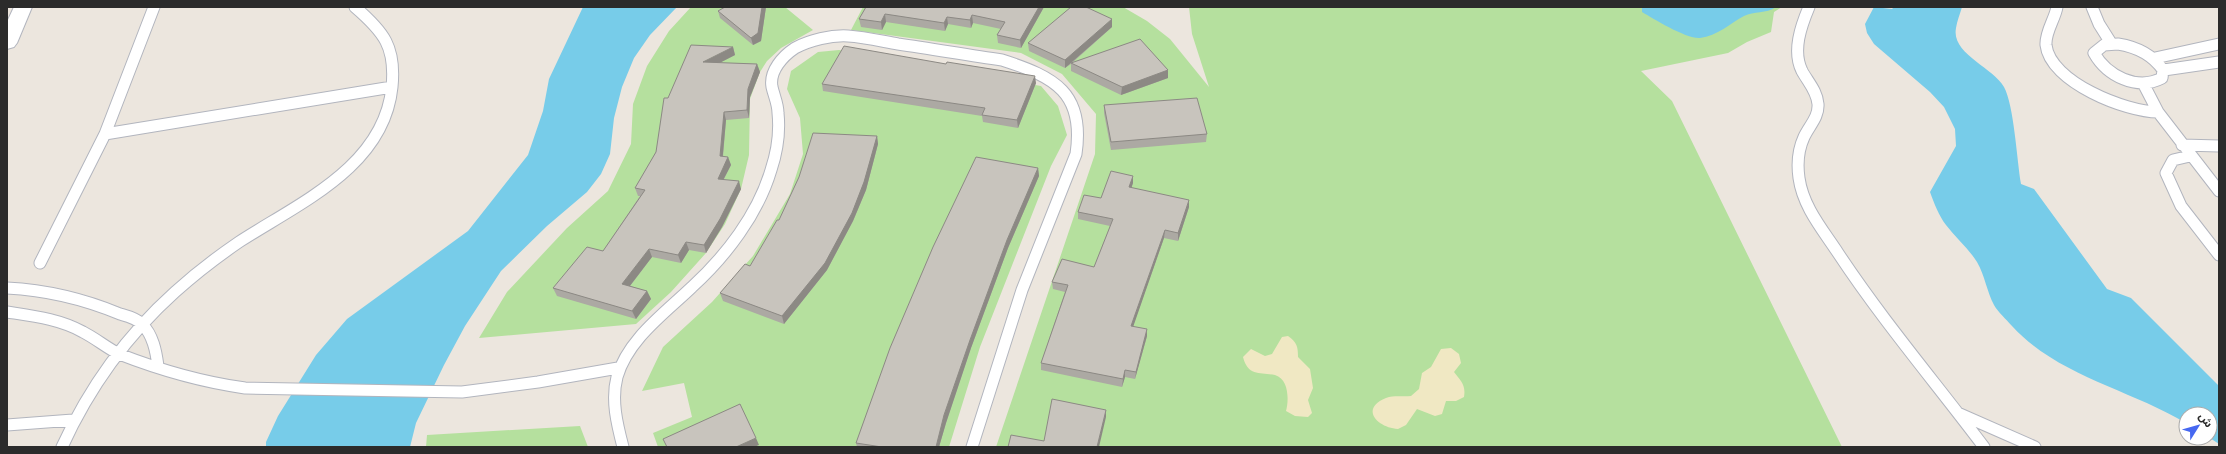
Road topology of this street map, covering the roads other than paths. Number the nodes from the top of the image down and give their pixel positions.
1 (24, 7) edge
2 (154, 7) edge
3 (355, 7) edge
4 (1809, 7) edge
5 (2057, 7) edge
6 (2092, 7) edge
7 (7, 43) edge
8 (2111, 43) junction
9 (2219, 44) edge
10 (2155, 58) junction
11 (2219, 62) edge
12 (2164, 70) junction
13 (2143, 84) junction
14 (392, 87) junction
15 (2158, 112) junction
16 (105, 134) junction
17 (2182, 145) junction
18 (2219, 146) edge
19 (2190, 156) junction
20 (2219, 191) edge
21 (2219, 255) edge
22 (40, 263) dead end
23 (7, 288) edge
24 (7, 312) edge
25 (141, 323) junction
26 (118, 353) junction
27 (158, 366) junction
28 (618, 368) junction
29 (1960, 414) junction
30 (73, 420) junction
31 (7, 425) edge
32 (62, 447) edge
33 (623, 447) edge
34 (972, 447) edge
35 (1984, 447) edge
36 (2035, 447) edge

1 - 7 street
2 - 16 lane
3 - 14 lane
4 - 29 lane
5 - 15 lane
6 - 8 lane
8 - 10 lane
8 - 13 lane
9 - 10 lane
10 - 12 lane
11 - 12 lane
12 - 13 lane
13 - 15 lane
14 - 16 lane
14 - 25 lane
15 - 17 lane
16 - 22 lane
17 - 18 lane
17 - 19 lane
19 - 20 lane
19 - 21 lane
23 - 25 lane
24 - 26 lane
25 - 26 lane
25 - 27 lane
26 - 27 lane
26 - 30 lane
27 - 28 lane
28 - 33 lane
28 - 34 lane
29 - 35 lane
29 - 36 lane
30 - 31 lane
30 - 32 lane

